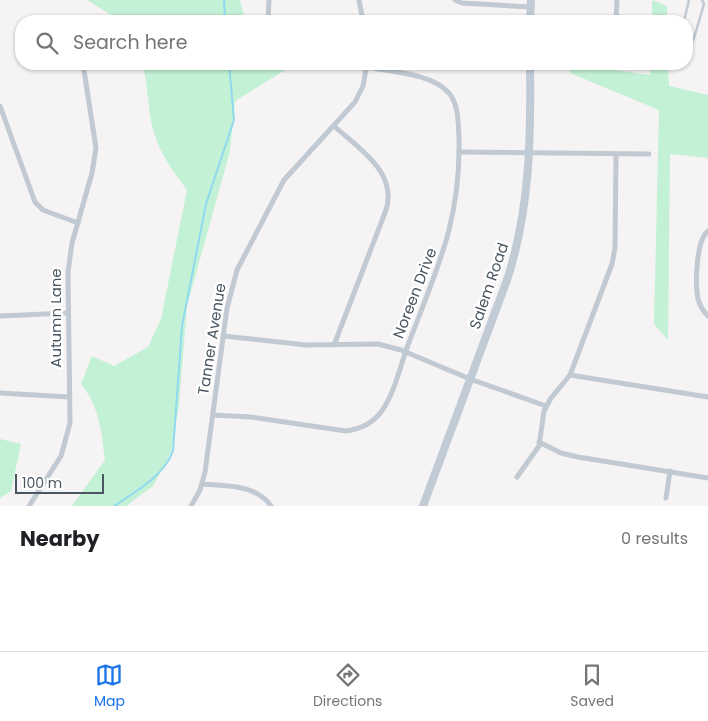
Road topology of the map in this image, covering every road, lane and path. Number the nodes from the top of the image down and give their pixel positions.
1 (269, 0) edge
2 (360, 0) edge
3 (455, 0) edge
4 (617, 0) edge
5 (689, 0) edge
6 (702, 0) edge
7 (530, 3) edge
8 (268, 15) edge
9 (362, 15) edge
10 (616, 15) edge
11 (685, 15) edge
12 (693, 40) edge
13 (84, 70) edge
14 (366, 70) edge
15 (386, 70) edge
16 (530, 70) edge
17 (0, 106) edge
18 (334, 126) junction
19 (459, 152) junction
20 (529, 153) junction
21 (649, 154) dead end
22 (616, 155) junction
23 (78, 222) junction
24 (708, 231) edge
25 (67, 313) junction
26 (0, 316) edge
27 (708, 316) edge
28 (224, 336) junction
29 (334, 345) junction
30 (406, 351) junction
31 (570, 375) junction
32 (470, 379) junction
33 (0, 393) edge
34 (708, 396) edge
35 (70, 397) junction
36 (546, 406) junction
37 (213, 416) junction
38 (539, 442) junction
39 (670, 471) junction
40 (517, 477) dead end
41 (708, 478) edge
42 (202, 484) junction
43 (666, 498) dead end
44 (29, 506) edge
45 (190, 506) edge
46 (271, 506) edge
47 (422, 506) edge

1 - 8 street
2 - 9 street
3 - 7 street
4 - 10 street
5 - 11 lane
6 - 12 lane
13 - 23 street, Autumn Lane
14 - 18 street, Tanner Avenue
15 - 19 street, Noreen Drive
16 - 20 street, Salem Road
17 - 23 street
18 - 28 street, Tanner Avenue
18 - 29 street
19 - 20 street
19 - 30 street, Noreen Drive
20 - 22 street
20 - 32 street, Salem Road
21 - 22 street
22 - 31 street
23 - 25 street, Autumn Lane
24 - 27 street
25 - 26 street
25 - 35 street, Autumn Lane
28 - 29 street
28 - 37 street, Tanner Avenue
29 - 30 street
30 - 32 street
30 - 37 street, Noreen Drive
31 - 34 street
31 - 36 street
32 - 36 street
32 - 47 street, Salem Road
33 - 35 street
35 - 44 street, Autumn Lane
36 - 38 street
37 - 42 street, Tanner Avenue
38 - 39 street
38 - 40 street
39 - 41 street
39 - 43 street
42 - 45 street, Tanner Avenue
42 - 46 street

